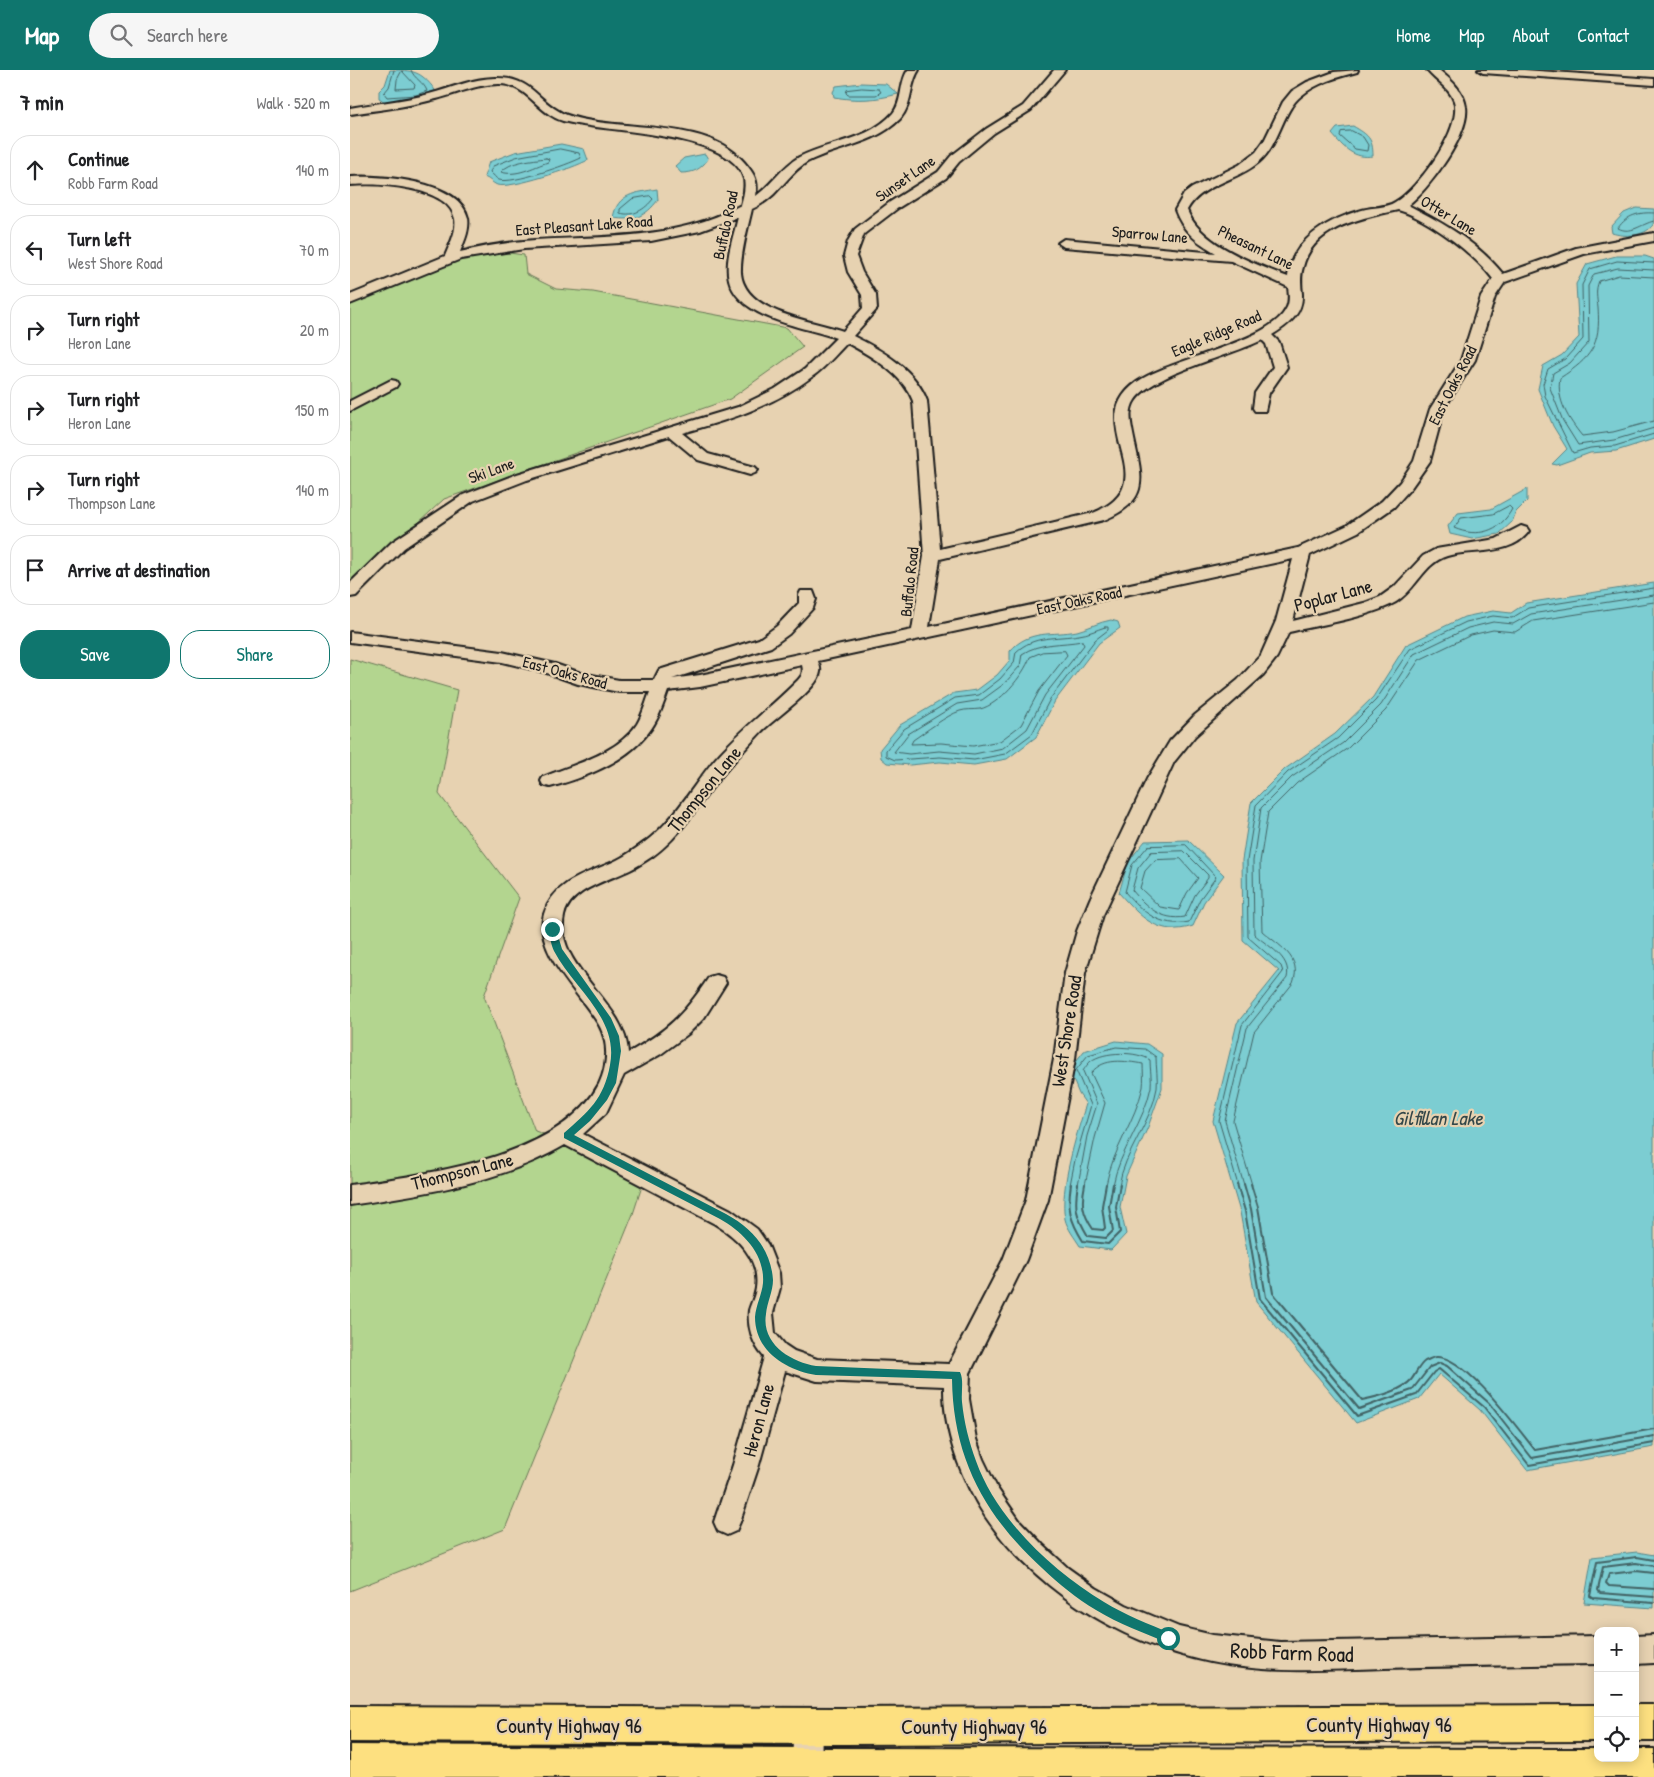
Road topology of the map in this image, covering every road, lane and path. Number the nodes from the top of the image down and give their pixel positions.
1 (1060, 70) edge
2 (1353, 70) edge
3 (1432, 70) edge
4 (1483, 70) edge
5 (908, 72) edge
6 (1653, 84) edge
7 (350, 111) edge
8 (350, 181) edge
9 (1399, 205) junction
10 (747, 206) junction
11 (1654, 237) edge
12 (1064, 242) dead end
13 (450, 258) junction
14 (1232, 258) junction
15 (1500, 279) junction
16 (1295, 285) junction
17 (350, 300) edge
18 (1263, 334) junction
19 (845, 337) junction
20 (391, 384) dead end
21 (350, 407) edge
22 (1260, 408) dead end
23 (671, 431) junction
24 (750, 470) dead end
25 (1521, 531) dead end
26 (1302, 552) junction
27 (932, 556) junction
28 (350, 592) edge
29 (807, 595) dead end
30 (1281, 629) junction
31 (920, 634) junction
32 (350, 637) edge
33 (809, 658) junction
34 (661, 686) junction
35 (550, 781) dead end
36 (716, 983) dead end
37 (615, 1070) junction
38 (567, 1136) junction
39 (350, 1195) edge
40 (777, 1354) junction
41 (956, 1375) junction
42 (727, 1522) dead end
43 (1654, 1649) edge
44 (1594, 1650) edge
45 (1639, 1650) edge
46 (1594, 1723) edge
47 (1639, 1723) edge
48 (1654, 1723) edge
49 (350, 1724) edge
50 (808, 1726) junction
51 (350, 1763) edge
52 (1654, 1767) edge
53 (806, 1771) edge

1 - 19 street, Sunset Lane
2 - 14 street, Pheasant Lane
3 - 9 street
4 - 6 street
5 - 10 street, East Pleasant Lake Road
7 - 10 street, Buffalo Road
8 - 13 street
9 - 15 street, Otter Lane
9 - 16 street, Eagle Ridge Road
10 - 13 street, East Pleasant Lake Road
10 - 19 street, Buffalo Road
11 - 15 street
12 - 14 street, Sparrow Lane
13 - 17 street, East Pleasant Lake Road
14 - 16 street, Pheasant Lane
15 - 26 street, East Oaks Road
16 - 18 street, Eagle Ridge Road
18 - 22 street
18 - 27 street, Eagle Ridge Road
19 - 23 street, Ski Lane
19 - 27 street, Buffalo Road
20 - 21 street
23 - 24 street
23 - 28 street, Ski Lane
25 - 30 street, Poplar Lane
26 - 30 street, West Shore Road
26 - 31 street, East Oaks Road
27 - 31 street, Buffalo Road
29 - 34 street
30 - 41 street, West Shore Road
31 - 33 street, East Oaks Road
32 - 34 street, East Oaks Road
33 - 34 street, East Oaks Road
33 - 37 street, Thompson Lane
34 - 35 street
36 - 37 street
37 - 38 street, Thompson Lane
38 - 39 street, Thompson Lane
38 - 40 street
40 - 41 street
40 - 42 street, Heron Lane
41 - 44 street, Robb Farm Road
43 - 45 street
46 - 50 main road, County Highway 96
47 - 48 main road
49 - 50 main road, County Highway 96
50 - 53 street
51 - 53 main road, County Highway 96
52 - 53 main road, County Highway 96

